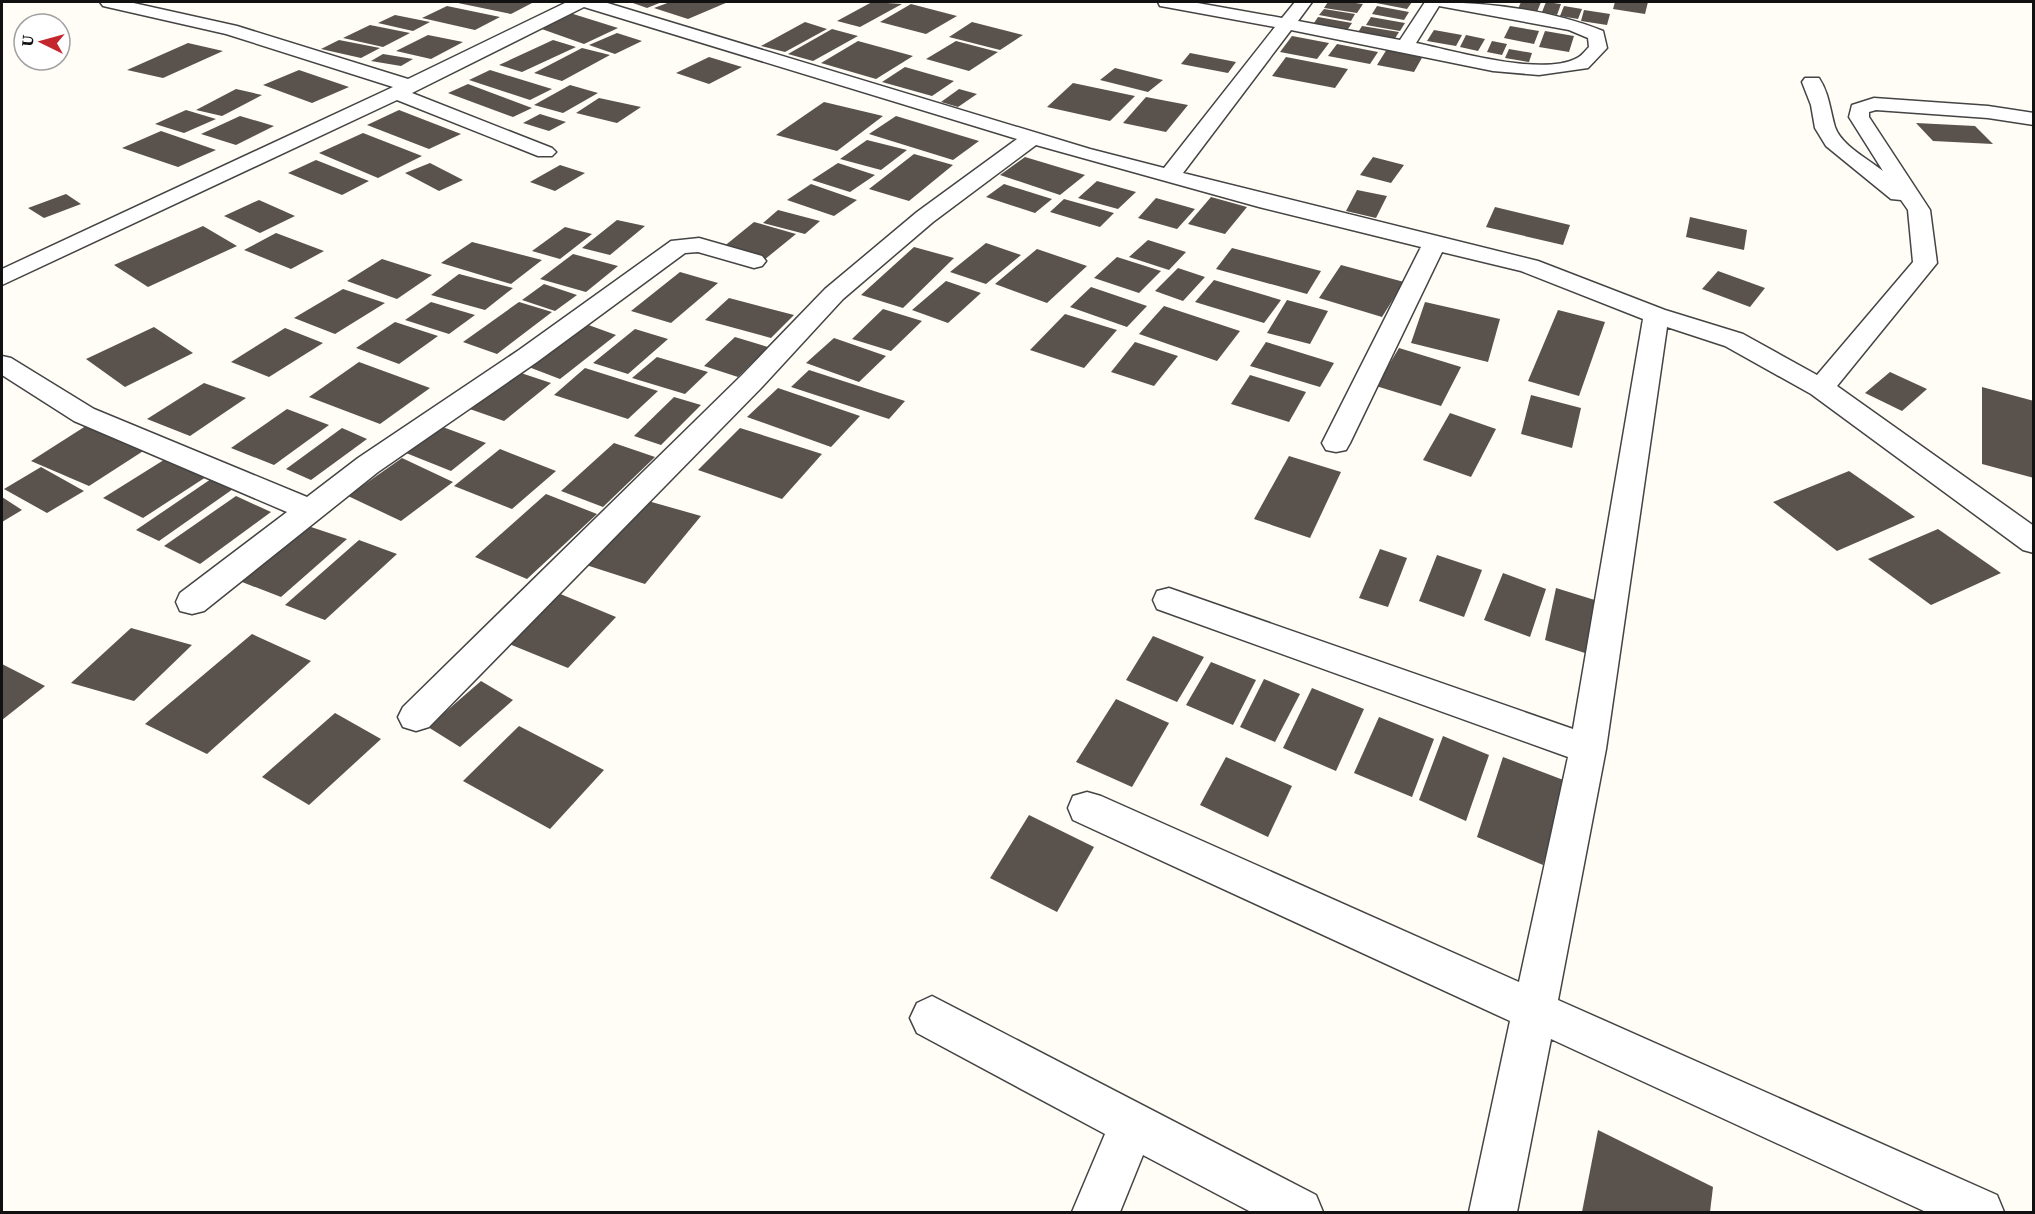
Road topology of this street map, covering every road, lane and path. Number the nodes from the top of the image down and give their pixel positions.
1 (109, 2) edge
2 (580, 2) edge
3 (587, 2) edge
4 (1166, 2) edge
5 (1304, 2) edge
6 (1433, 2) edge
7 (1442, 2) edge
8 (1287, 23) junction
9 (1405, 46) junction
10 (1812, 82) dead end
11 (403, 90) junction
12 (2034, 119) edge
13 (1032, 138) junction
14 (545, 152) dead end
15 (1170, 175) junction
16 (1919, 210) junction
17 (1435, 243) junction
18 (754, 261) dead end
19 (2, 278) edge
20 (1656, 315) junction
21 (2, 364) edge
22 (1821, 388) junction
23 (1335, 443) dead end
24 (310, 510) junction
25 (2034, 542) edge
26 (1169, 600) dead end
27 (192, 602) dead end
28 (416, 717) dead end
29 (1588, 749) junction
30 (1087, 808) dead end
31 (1534, 1011) junction
32 (932, 1018) dead end
33 (1132, 1125) junction
34 (1921, 1199) edge
35 (1095, 1212) edge
36 (1299, 1212) edge
37 (1493, 1212) edge
38 (1980, 1212) edge

1 - 11 street
2 - 11 street
3 - 13 street
4 - 8 street
5 - 8 street
6 - 9 street
7 - 9 street
8 - 9 street
8 - 15 street
10 - 16 street
11 - 14 street
11 - 19 street
12 - 16 street
13 - 15 street
13 - 28 street
15 - 17 street
16 - 22 street
17 - 20 street
17 - 23 street
18 - 24 street
20 - 22 street
20 - 29 street
21 - 24 street
22 - 25 street
24 - 27 street
26 - 29 street
29 - 31 street
30 - 31 street
31 - 34 street
31 - 37 street
32 - 33 street
33 - 35 street
33 - 36 street
34 - 38 street

